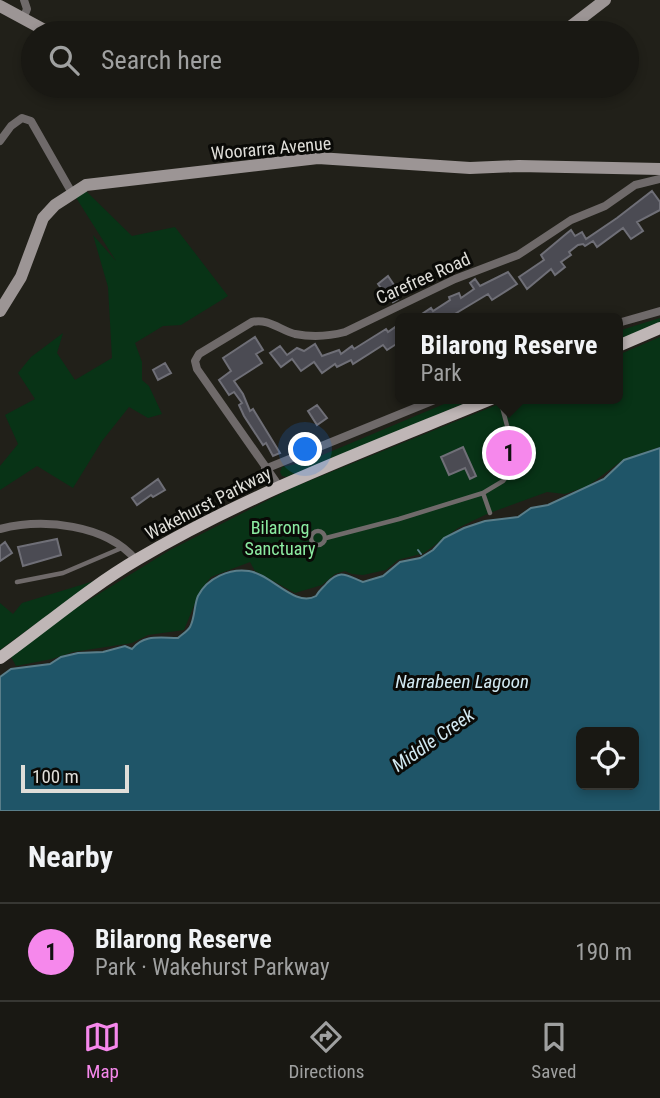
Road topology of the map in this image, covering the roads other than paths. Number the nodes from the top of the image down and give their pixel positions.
1 (24, 0) edge
2 (605, 0) edge
3 (0, 6) edge
4 (27, 21) joint
5 (578, 21) edge
6 (0, 141) edge
7 (660, 169) edge
8 (660, 179) edge
9 (72, 193) junction
10 (0, 311) edge
11 (660, 311) edge
12 (623, 322) edge
13 (660, 328) edge
14 (623, 344) edge
15 (425, 404) edge
16 (479, 404) edge
17 (501, 404) edge
18 (265, 469) junction
19 (279, 486) junction
20 (483, 494) junction
21 (490, 513) dead end
22 (0, 529) edge
23 (326, 538) dead end
24 (124, 547) junction
25 (136, 560) junction
26 (17, 582) dead end
27 (0, 658) edge

1 - 4 street
2 - 5 street
3 - 4 street
6 - 9 street
7 - 9 street, Woorarra Avenue
8 - 18 street, Carefree Road
9 - 10 street, Woorarra Avenue
11 - 12 street
13 - 14 main road
15 - 18 street, Wakehurst Parkway
16 - 19 main road, Wakehurst Parkway
17 - 20 lane
18 - 19 street
19 - 25 main road, Wakehurst Parkway
20 - 21 lane
20 - 23 lane
22 - 24 street
24 - 25 street
24 - 26 lane
25 - 27 main road, Wakehurst Parkway

